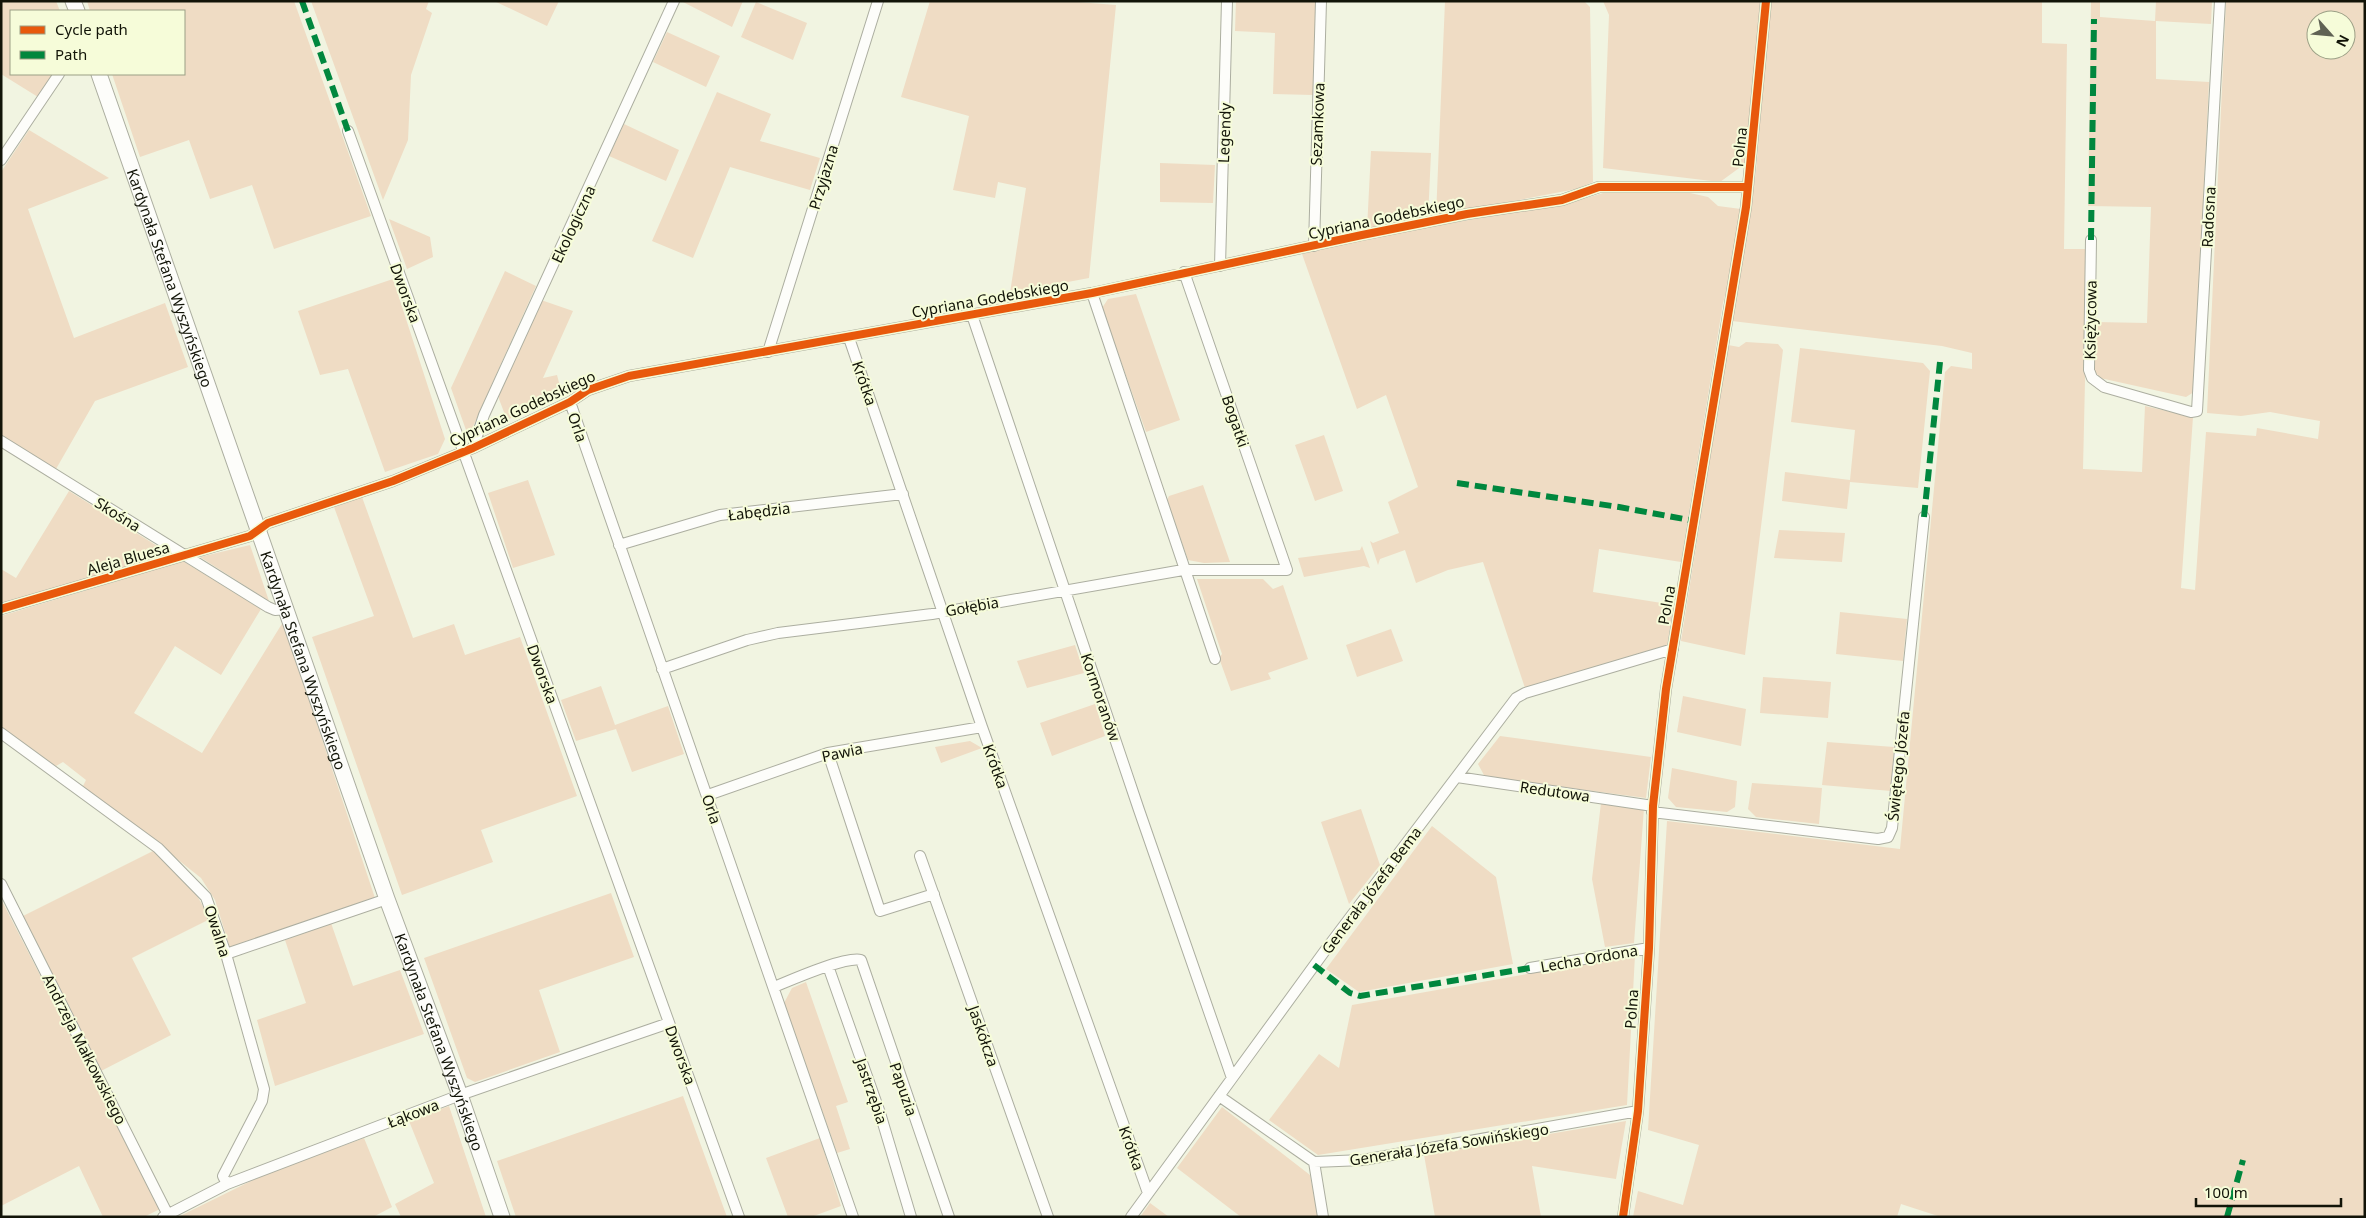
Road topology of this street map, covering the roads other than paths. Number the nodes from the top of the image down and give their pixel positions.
1 (674, 1) edge
2 (878, 1) edge
3 (1227, 1) edge
4 (1321, 1) edge
5 (1766, 1) edge
6 (2220, 1) edge
7 (58, 75) edge
8 (99, 75) edge
9 (348, 131) dead end
10 (1, 160) edge
11 (1748, 187) junction
12 (2091, 240) dead end
13 (1314, 246) junction
14 (1220, 266) junction
15 (1184, 272) junction
16 (1092, 293) junction
17 (972, 315) junction
18 (849, 338) junction
19 (768, 352) junction
20 (570, 402) junction
21 (2197, 411) joint
22 (1, 441) edge
23 (473, 448) junction
24 (462, 452) junction
25 (903, 494) junction
26 (1924, 517) dead end
27 (259, 529) junction
28 (620, 545) junction
29 (185, 556) junction
30 (1183, 570) junction
31 (1287, 570) joint
32 (1065, 590) junction
33 (1, 609) edge
34 (288, 609) junction
35 (943, 611) junction
36 (1673, 649) junction
37 (1215, 659) dead end
38 (662, 669) junction
39 (982, 727) junction
40 (1, 732) edge
41 (828, 754) junction
42 (1457, 777) junction
43 (708, 795) junction
44 (1653, 809) junction
45 (920, 856) dead end
46 (1, 884) edge
47 (934, 894) junction
48 (387, 899) junction
49 (1649, 948) junction
50 (226, 954) junction
51 (828, 966) junction
52 (1530, 968) dead end
53 (774, 987) junction
54 (669, 1023) junction
55 (1232, 1078) junction
56 (460, 1095) junction
57 (1219, 1096) junction
58 (1638, 1111) junction
59 (1314, 1162) junction
60 (227, 1184) junction
61 (1148, 1193) junction
62 (166, 1216) edge
63 (502, 1217) edge
64 (739, 1217) edge
65 (853, 1217) edge
66 (911, 1217) edge
67 (950, 1217) edge
68 (1048, 1217) edge
69 (1131, 1217) edge
70 (1323, 1217) edge
71 (1622, 1217) edge

1 - 23 street, Ekologiczna
2 - 19 street, Przyjazna
3 - 14 street, Legendy
4 - 13 street, Sezamkowa
5 - 11 street, Polna
6 - 21 street, Radosna
7 - 10 street
8 - 27 main road, Kardynała Stefana Wyszyńskiego
9 - 24 street, Dworska
11 - 13 street, Cypriana Godebskiego
11 - 36 street, Polna
12 - 21 street, Księżycowa
13 - 14 street, Cypriana Godebskiego
14 - 15 street, Cypriana Godebskiego
15 - 16 street, Cypriana Godebskiego
15 - 31 street, Bogatki
16 - 17 street, Cypriana Godebskiego
16 - 30 street
17 - 18 street, Cypriana Godebskiego
17 - 32 street, Kormoranów
18 - 19 street, Cypriana Godebskiego
18 - 25 street, Krótka
19 - 20 street, Cypriana Godebskiego
20 - 23 street, Cypriana Godebskiego
20 - 28 street, Orla
22 - 29 street, Skośna
23 - 24 street, Cypriana Godebskiego
24 - 27 street, Cypriana Godebskiego
24 - 54 street, Dworska
25 - 28 street, Łabędzia
25 - 35 street, Krótka
26 - 44 street, Świętego Józefa
27 - 29 street, Aleja Bluesa
27 - 34 main road, Kardynała Stefana Wyszyńskiego
28 - 38 street, Orla
29 - 33 street, Aleja Bluesa
29 - 34 street, Skośna
30 - 31 street, Gołębia
30 - 32 street, Gołębia
30 - 37 street
32 - 35 street, Gołębia
32 - 55 street, Kormoranów
34 - 48 main road, Kardynała Stefana Wyszyńskiego
35 - 38 street, Gołębia
35 - 39 street, Krótka
36 - 42 street, Generała Józefa Bema
36 - 44 street, Polna
38 - 43 street, Orla
39 - 41 street, Pawia
39 - 61 street, Krótka
40 - 50 street, Owalna
41 - 43 street, Pawia
41 - 47 street
42 - 44 street, Redutowa
42 - 55 street, Generała Józefa Bema
43 - 53 street, Orla
44 - 49 street, Polna
45 - 47 street, Jaskółcza
46 - 62 street, Andrzeja Małkowskiego
47 - 68 street, Jaskółcza
48 - 50 street
48 - 56 main road, Kardynała Stefana Wyszyńskiego
49 - 52 street, Lecha Ordona
49 - 58 street, Polna
50 - 60 street, Owalna
51 - 53 street
51 - 66 street, Jastrzębia
51 - 67 street, Papuzia
53 - 65 street, Orla
54 - 56 street, Łąkowa
54 - 64 street, Dworska
55 - 57 street, Generała Józefa Bema
56 - 60 street, Łąkowa
56 - 63 main road, Kardynała Stefana Wyszyńskiego
57 - 59 street
57 - 61 street, Generała Józefa Bema
58 - 59 street, Generała Józefa Sowińskiego
58 - 71 street, Polna
59 - 70 street
60 - 62 street, Łąkowa
61 - 69 street, Generała Józefa Bema

